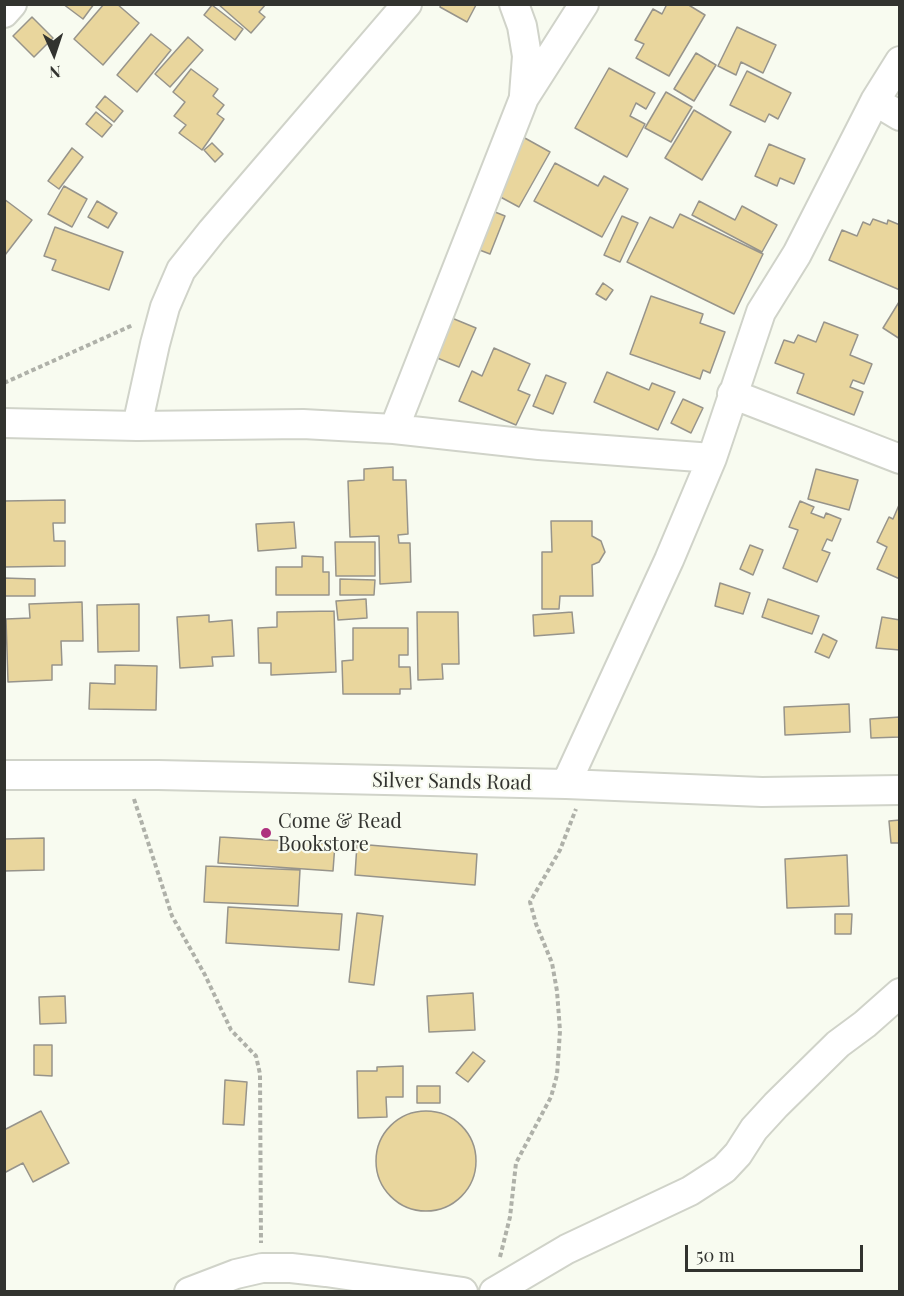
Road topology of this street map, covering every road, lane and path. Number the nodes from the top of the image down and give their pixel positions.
1 (12, 4) edge
2 (407, 4) edge
3 (514, 4) edge
4 (584, 4) edge
5 (4, 13) edge
6 (900, 61) edge
7 (524, 98) junction
8 (875, 101) junction
9 (900, 116) edge
10 (165, 307) junction
11 (4, 383) edge
12 (732, 394) junction
13 (4, 423) edge
14 (137, 426) junction
15 (394, 429) junction
16 (712, 458) junction
17 (900, 459) edge
18 (4, 774) edge
19 (126, 775) junction
20 (575, 785) junction
21 (900, 790) edge
22 (900, 993) edge
23 (499, 1261) dead end
24 (262, 1268) junction
25 (189, 1292) edge
26 (463, 1292) edge
27 (494, 1292) edge

1 - 5 street
2 - 10 street
3 - 7 street
4 - 7 street
6 - 8 street
7 - 15 street
8 - 9 street
8 - 12 street
10 - 11 path
10 - 14 street
12 - 16 street
12 - 17 street
13 - 14 street
14 - 15 street
15 - 16 street
16 - 20 street
18 - 19 street, Silver Sands Road
19 - 20 street, Silver Sands Road
19 - 24 path
20 - 21 street, Silver Sands Road
20 - 23 path
22 - 27 street
24 - 25 street
24 - 26 street

